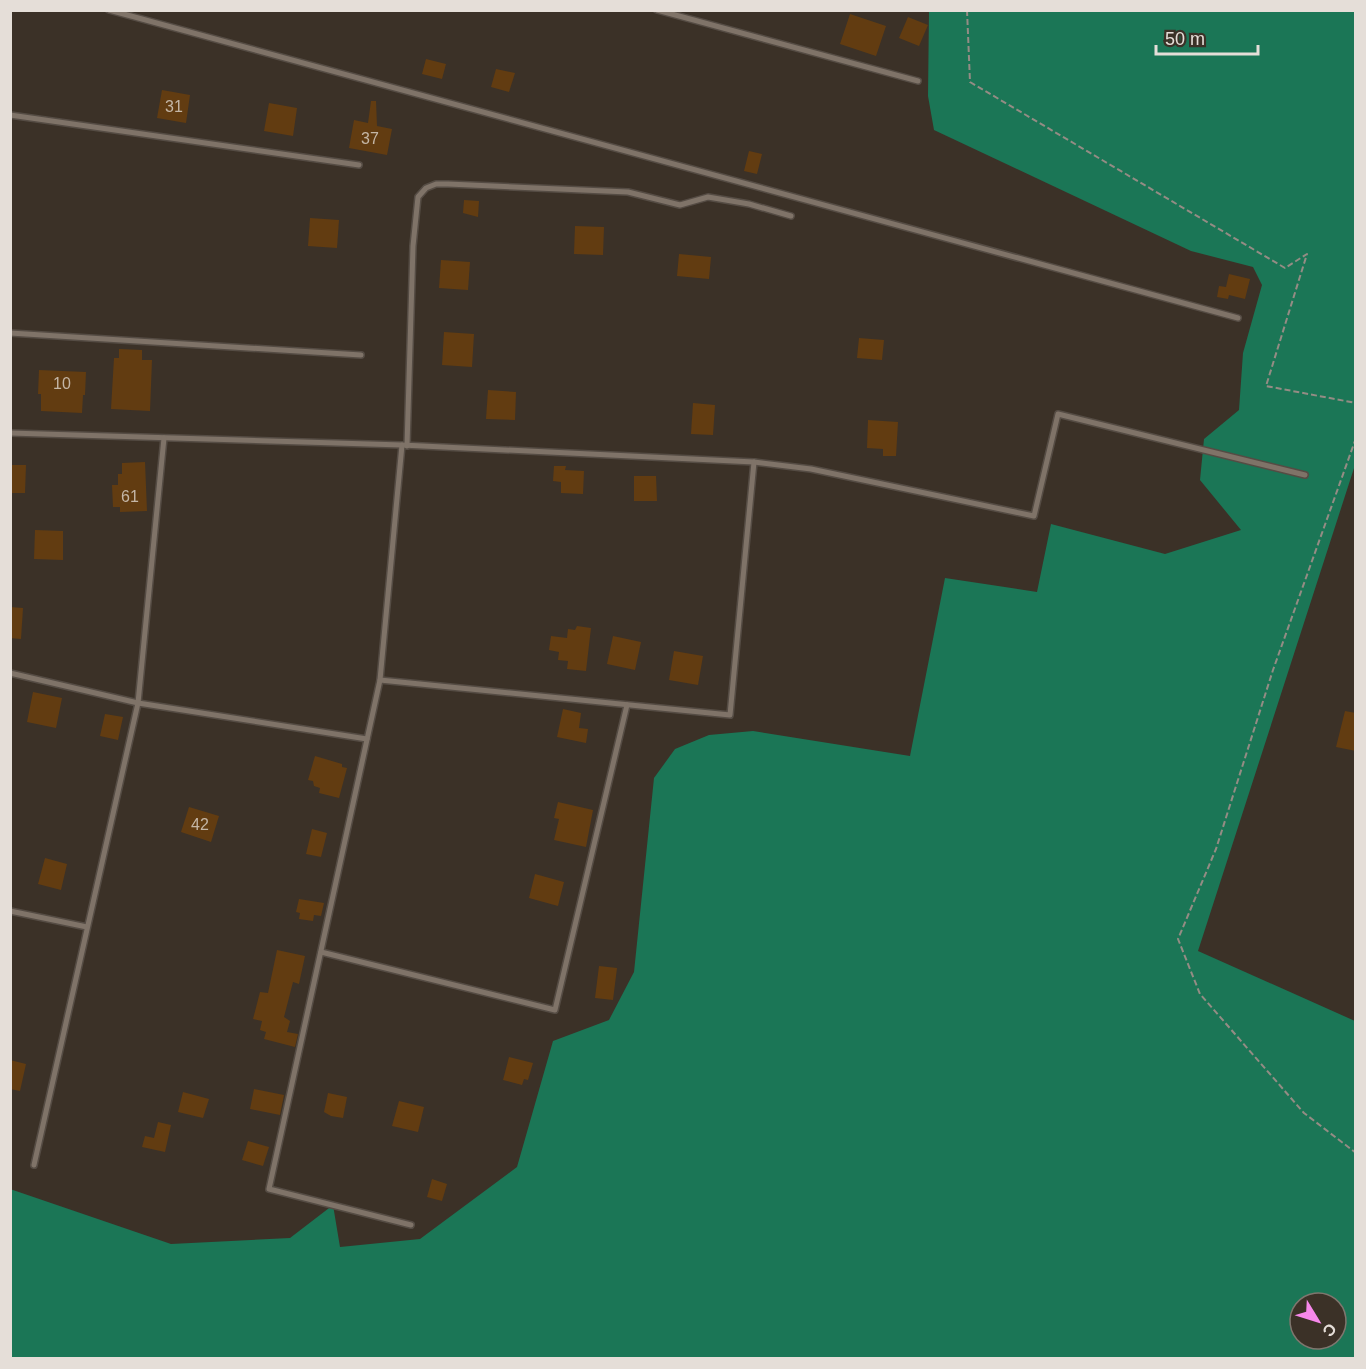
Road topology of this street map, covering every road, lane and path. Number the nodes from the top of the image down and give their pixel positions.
1 (109, 10) edge
2 (657, 10) edge
3 (967, 10) edge
4 (918, 81) dead end
5 (10, 115) edge
6 (359, 165) dead end
7 (791, 216) dead end
8 (1238, 318) dead end
9 (10, 333) edge
10 (361, 355) dead end
11 (1356, 403) edge
12 (10, 433) edge
13 (164, 438) junction
14 (1356, 438) edge
15 (404, 445) junction
16 (754, 462) junction
17 (1305, 475) dead end
18 (10, 673) edge
19 (380, 680) junction
20 (138, 704) junction
21 (627, 705) junction
22 (367, 739) junction
23 (10, 911) edge
24 (87, 927) junction
25 (321, 952) junction
26 (1356, 1153) edge
27 (34, 1165) dead end
28 (411, 1225) dead end

1 - 8 lane
2 - 4 lane
3 - 11 path
5 - 6 lane
7 - 15 lane
9 - 10 lane
12 - 13 lane
13 - 15 lane
13 - 20 lane
14 - 26 path
15 - 16 lane
15 - 19 lane
16 - 17 lane
16 - 21 lane
18 - 20 lane
19 - 21 lane
19 - 22 lane
20 - 22 lane
20 - 24 lane
21 - 25 lane
22 - 25 lane
23 - 24 lane
24 - 27 lane
25 - 28 lane

